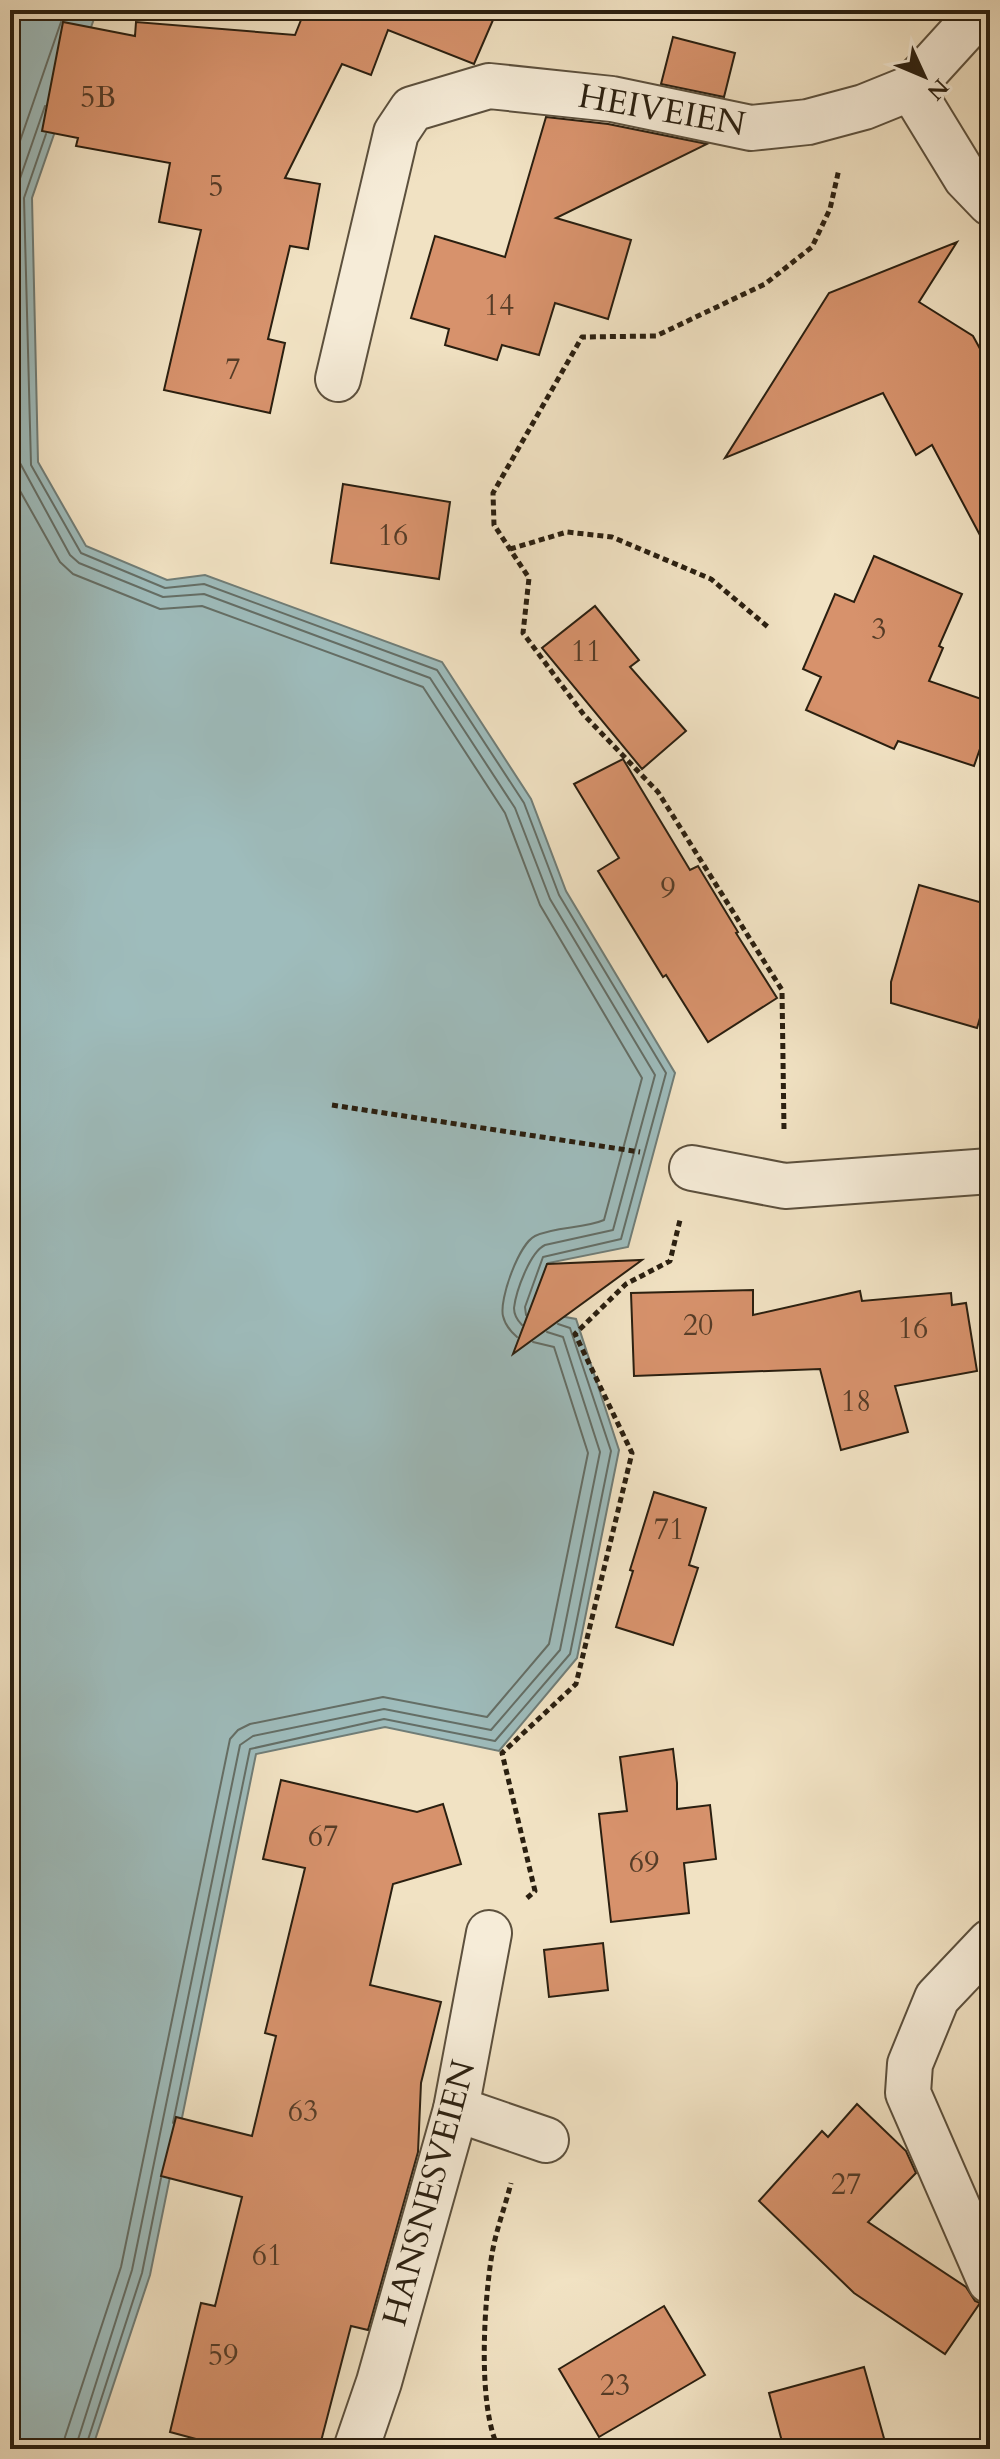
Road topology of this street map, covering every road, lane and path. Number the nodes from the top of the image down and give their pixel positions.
1 (982, 10) edge
2 (911, 88) junction
3 (837, 115) junction
4 (990, 203) edge
5 (338, 379) dead end
6 (510, 549) junction
7 (768, 627) dead end
8 (332, 1105) dead end
9 (650, 1153) dead end
10 (692, 1168) joint
11 (990, 1171) edge
12 (785, 1186) junction
13 (489, 1933) joint
14 (990, 1942) edge
15 (456, 2109) junction
16 (546, 2140) dead end
17 (512, 2179) dead end
18 (990, 2281) edge
19 (356, 2449) edge
20 (499, 2449) edge

1 - 2 street
2 - 3 street, HEIVEIEN
2 - 4 street
3 - 5 street, HEIVEIEN
3 - 6 path
6 - 7 path
6 - 12 path
8 - 9 path
10 - 12 street
10 - 13 path
11 - 12 street
13 - 15 street, HANSNESVEIEN
14 - 18 street
15 - 16 street
15 - 19 street, HANSNESVEIEN
17 - 20 path

